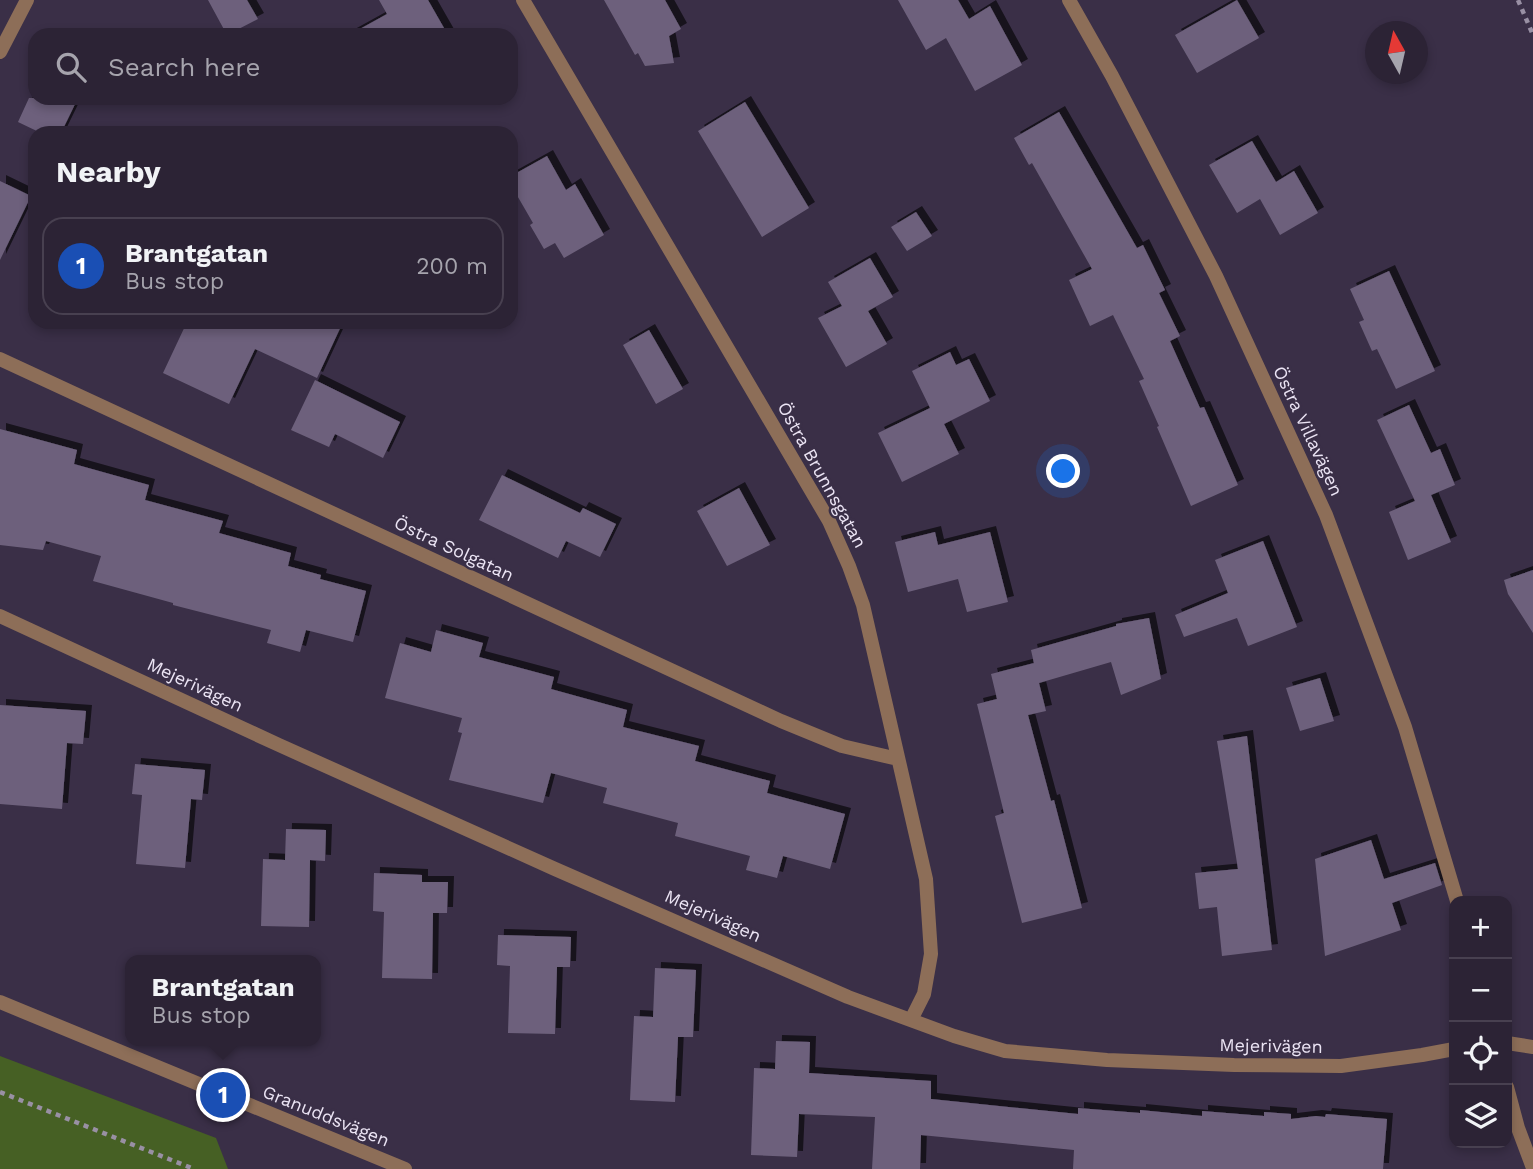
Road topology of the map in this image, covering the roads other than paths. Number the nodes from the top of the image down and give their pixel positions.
1 (27, 0) edge
2 (523, 0) edge
3 (1069, 0) edge
4 (0, 52) edge
5 (0, 359) edge
6 (0, 616) edge
7 (898, 759) junction
8 (1456, 896) edge
9 (0, 1002) edge
10 (911, 1020) junction
11 (1512, 1044) edge
12 (1533, 1046) edge
13 (1449, 1050) edge
14 (1512, 1106) edge
15 (1533, 1168) edge
16 (405, 1169) edge

1 - 4 street
2 - 7 street, Östra Brunnsgatan
3 - 8 street, Östra Villavägen
5 - 7 street, Östra Solgatan
6 - 10 street, Mejerivägen
7 - 10 street, Östra Brunnsgatan
9 - 16 street, Granuddsvägen
10 - 13 street, Mejerivägen
11 - 12 street
14 - 15 street

